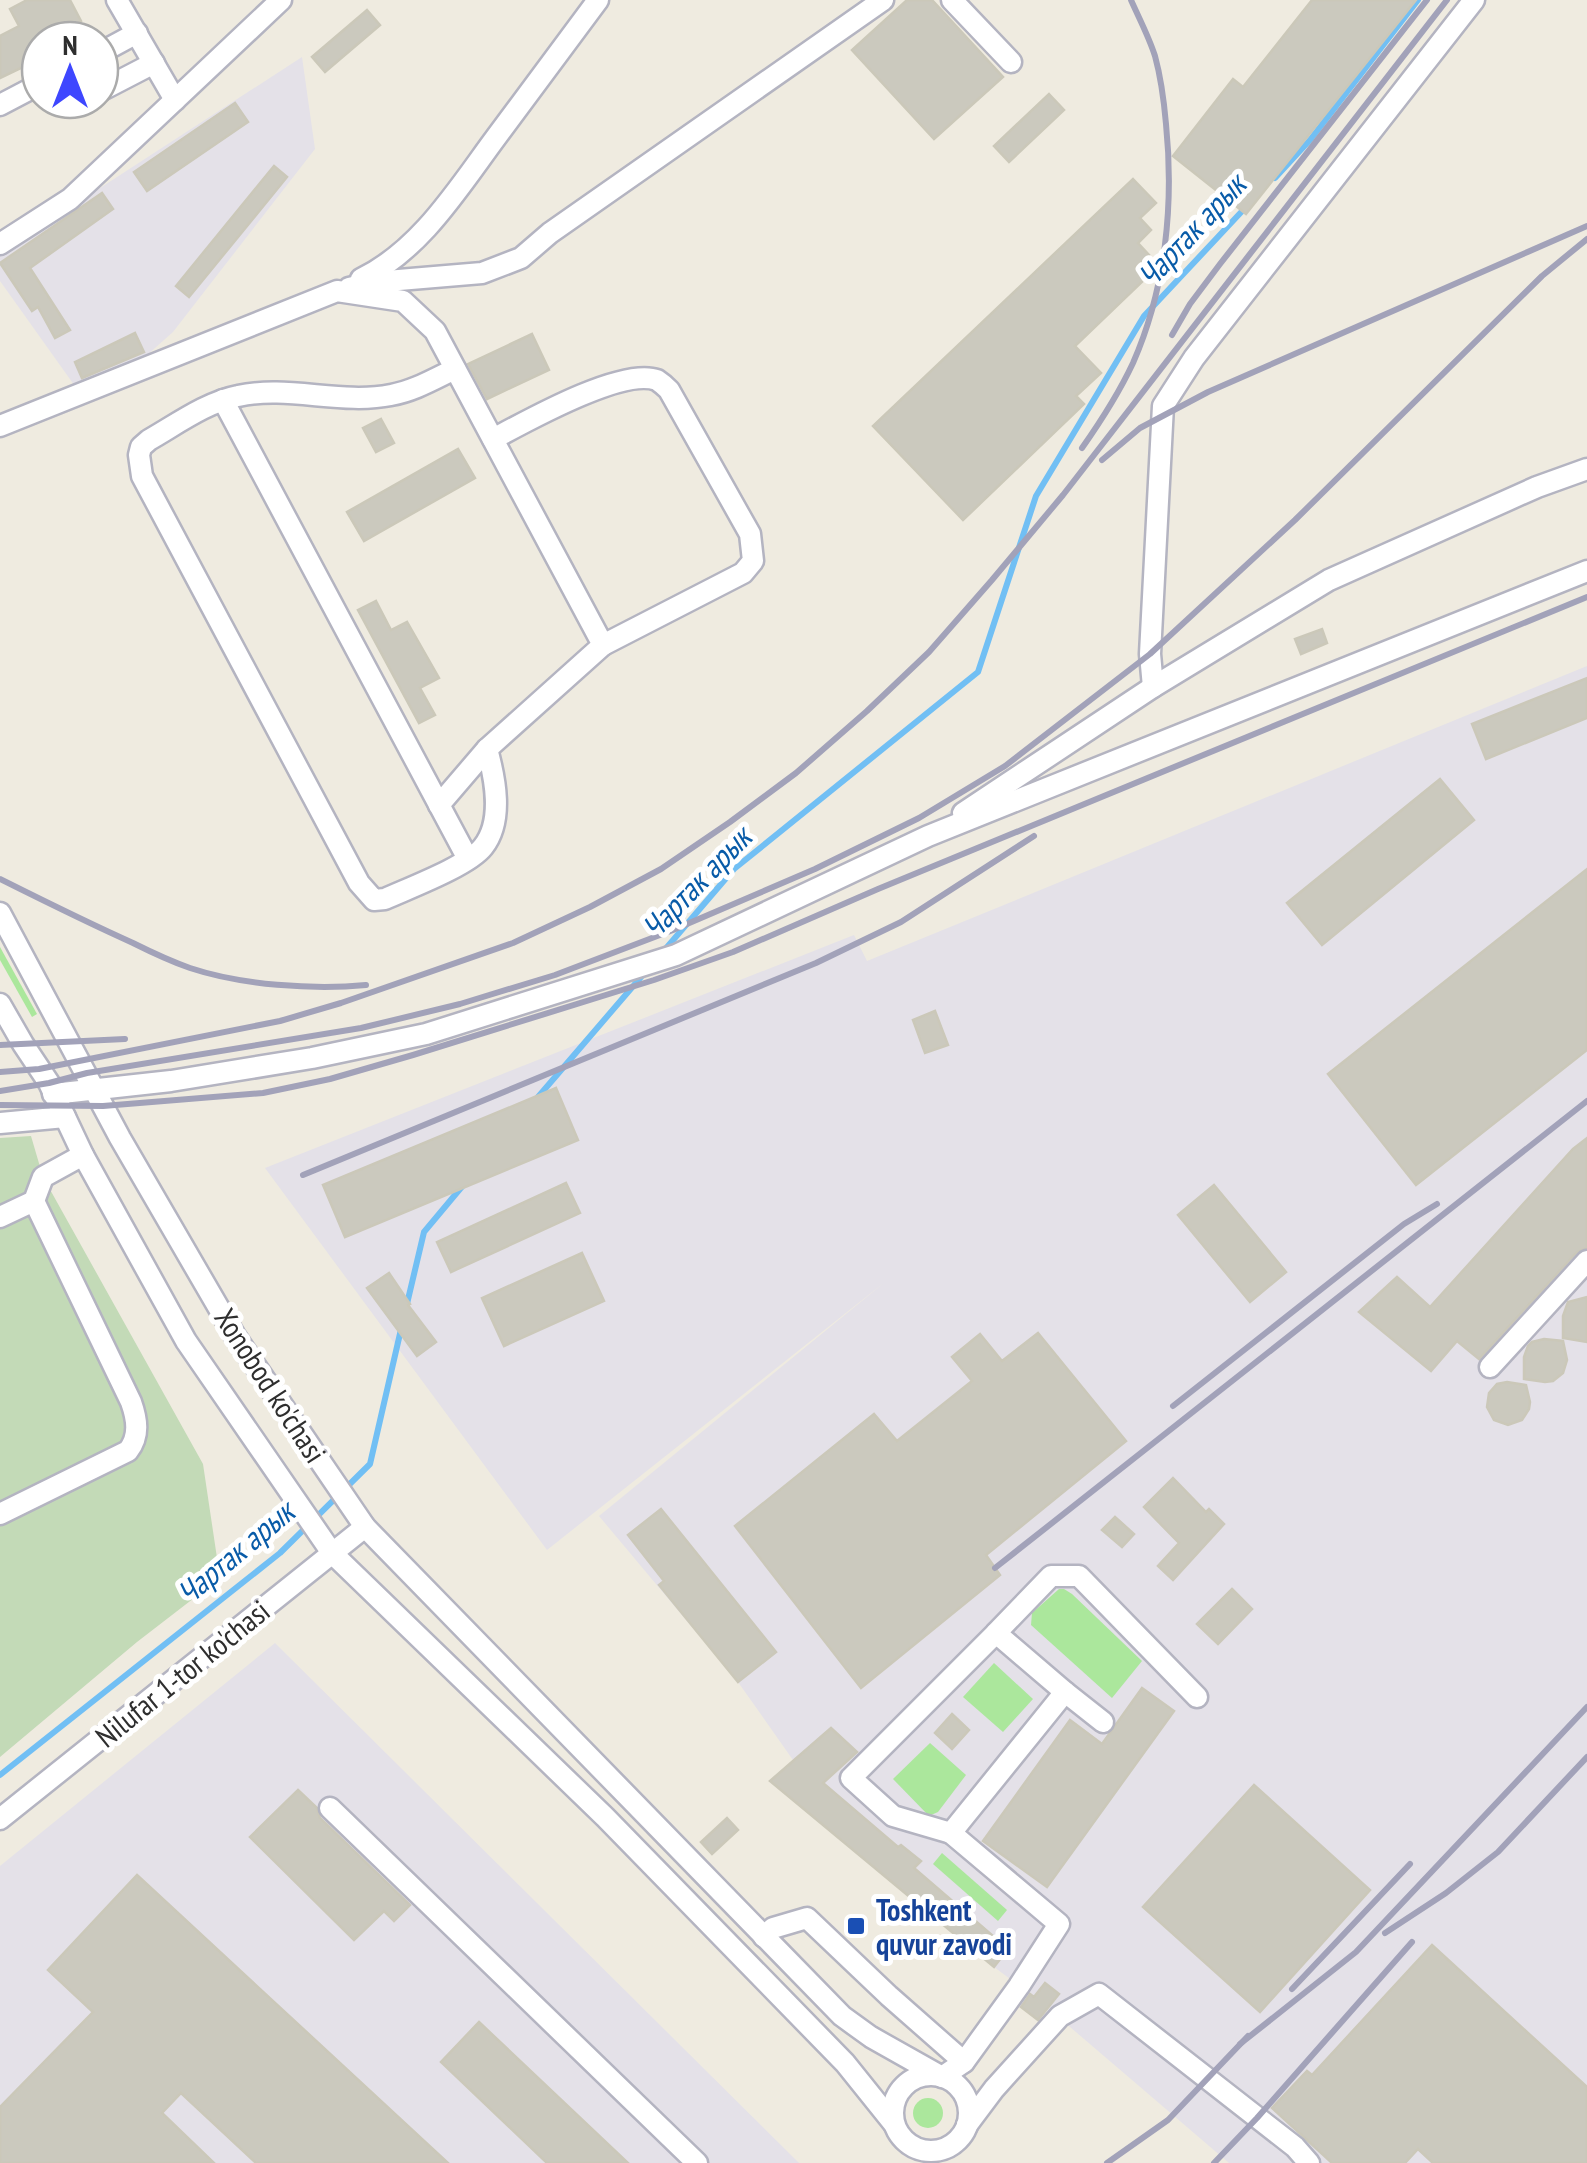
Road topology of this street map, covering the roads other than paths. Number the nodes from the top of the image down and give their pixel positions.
1 (117, 0) edge
2 (281, 0) edge
3 (598, 0) edge
4 (883, 0) edge
5 (952, 0) edge
6 (1474, 0) edge
7 (136, 34) junction
8 (120, 42) edge
9 (1010, 62) dead end
10 (154, 63) junction
11 (120, 81) edge
12 (175, 100) junction
13 (0, 244) edge
14 (337, 291) junction
15 (455, 369) junction
16 (222, 400) junction
17 (0, 426) edge
18 (493, 439) junction
19 (1587, 469) edge
20 (1587, 572) edge
21 (604, 645) junction
22 (1153, 687) junction
23 (487, 748) junction
24 (439, 805) junction
25 (928, 836) junction
26 (468, 859) junction
27 (0, 912) edge
28 (0, 1004) edge
29 (94, 1089) junction
30 (53, 1094) junction
31 (65, 1118) junction
32 (0, 1124) edge
33 (83, 1155) junction
34 (34, 1200) junction
35 (0, 1217) edge
36 (1587, 1261) edge
37 (1490, 1367) dead end
38 (0, 1514) edge
39 (366, 1527) junction
40 (332, 1553) junction
41 (996, 1633) junction
42 (1065, 1692) junction
43 (1198, 1697) dead end
44 (1103, 1722) dead end
45 (626, 1796) junction
46 (330, 1808) dead end
47 (605, 1817) junction
48 (0, 1819) edge
49 (950, 1833) junction
50 (769, 1933) junction
51 (871, 2037) junction
52 (964, 2062) junction
53 (846, 2063) junction
54 (942, 2076) junction
55 (994, 2089) junction
56 (962, 2090) junction
57 (894, 2124) junction
58 (967, 2125) junction
59 (913, 2156) edge
60 (697, 2163) edge
61 (1309, 2163) edge

1 - 7 street
2 - 12 street
3 - 14 street
4 - 14 street
5 - 9 street
6 - 22 street
7 - 8 street
7 - 10 street
10 - 11 street
10 - 12 street
12 - 13 street
14 - 15 street
14 - 17 street
15 - 16 street
15 - 18 street
16 - 24 street
16 - 26 street
18 - 21 street
18 - 21 street
19 - 22 street
20 - 25 street
21 - 23 street
22 - 25 street
23 - 24 street
23 - 26 street
24 - 26 street
25 - 29 street
27 - 29 street, Xonobod ko'chasi
28 - 30 street, Xonobod ko'chasi
29 - 30 street
29 - 39 street, Xonobod ko'chasi
30 - 31 street, Xonobod ko'chasi
31 - 32 street
31 - 33 street, Xonobod ko'chasi
33 - 34 street
33 - 40 street, Xonobod ko'chasi
34 - 35 street
34 - 38 street
36 - 37 street
39 - 40 street, Nilufar 1-tor ko'chasi
39 - 45 street, Xonobod ko'chasi
40 - 47 street, Xonobod ko'chasi
40 - 48 street, Nilufar 1-tor ko'chasi
41 - 42 street
41 - 43 street
41 - 49 street
42 - 44 street
42 - 49 street
45 - 47 street
45 - 50 street, Xonobod ko'chasi
46 - 60 street
47 - 53 street, Xonobod ko'chasi
49 - 52 street
50 - 51 street, Xonobod ko'chasi
50 - 52 street
51 - 53 street
51 - 54 street, Xonobod ko'chasi
52 - 54 street
52 - 56 street
53 - 57 street, Xonobod ko'chasi
54 - 56 street, Xonobod ko'chasi
54 - 57 street
55 - 56 street
55 - 58 street, Xonobod ko'chasi
55 - 61 street, Xonobod ko'chasi
56 - 58 street
57 - 59 street, Xonobod ko'chasi
58 - 59 street, Xonobod ko'chasi

